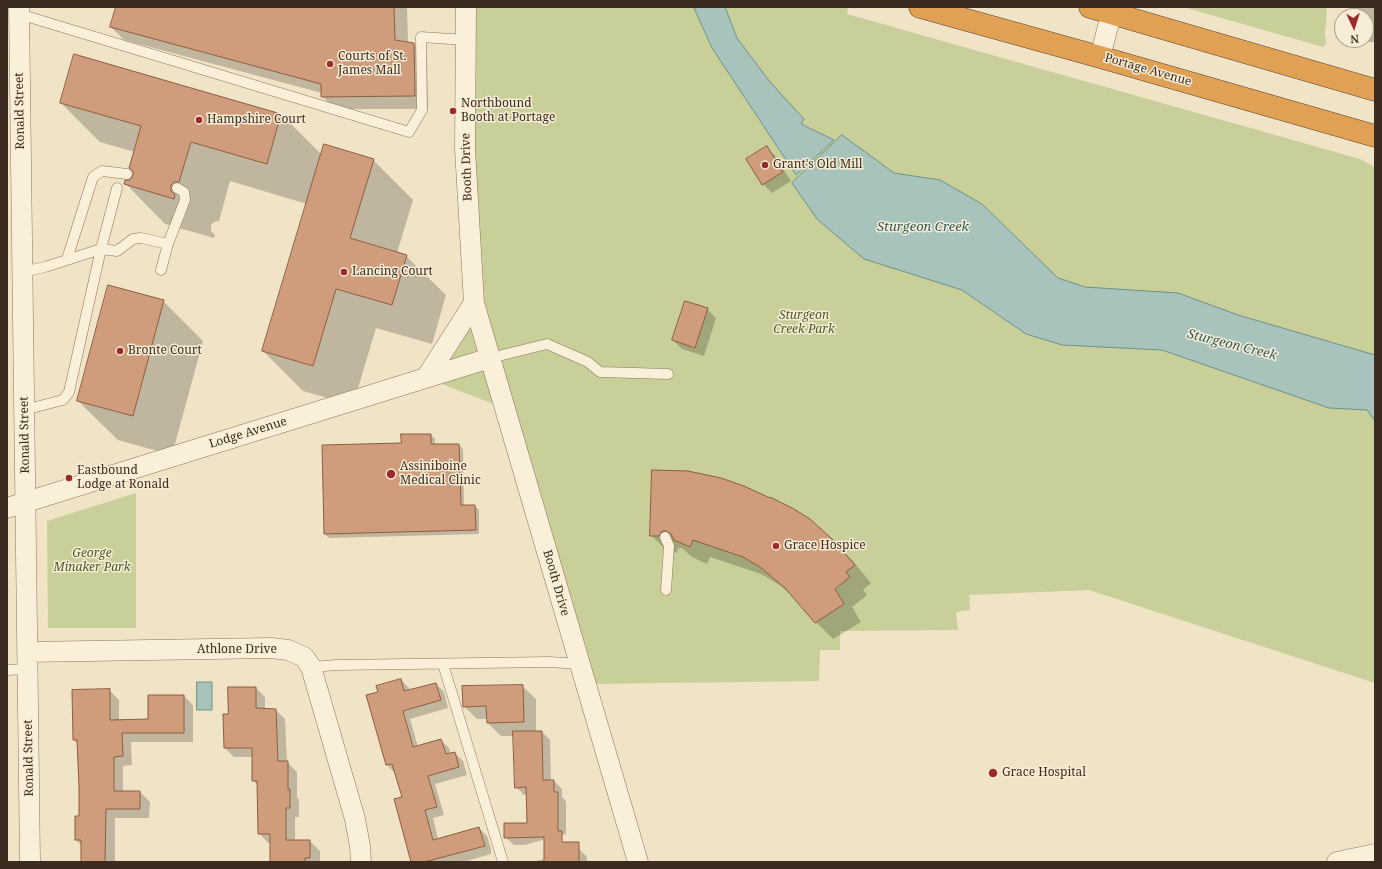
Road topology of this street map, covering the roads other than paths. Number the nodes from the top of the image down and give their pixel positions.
1 (466, 7) edge
2 (920, 7) edge
3 (1090, 7) edge
4 (19, 10) edge
5 (1112, 10) edge
6 (466, 40) junction
7 (1100, 57) junction
8 (1375, 90) edge
9 (1345, 126) junction
10 (1375, 136) edge
11 (1375, 150) edge
12 (127, 174) dead end
13 (117, 188) dead end
14 (177, 188) dead end
15 (168, 244) junction
16 (101, 249) junction
17 (67, 259) junction
18 (161, 270) dead end
19 (22, 272) junction
20 (474, 303) junction
21 (490, 358) junction
22 (668, 374) dead end
23 (426, 378) junction
24 (24, 410) junction
25 (16, 505) edge
26 (665, 537) dead end
27 (666, 590) dead end
28 (27, 661) junction
29 (443, 664) junction
30 (579, 664) junction
31 (311, 667) junction
32 (7, 670) edge
33 (1375, 854) edge
34 (30, 862) edge
35 (361, 862) edge
36 (503, 862) edge
37 (638, 862) edge
38 (1337, 862) edge

1 - 6 street, Booth Drive
2 - 7 highway, Portage Avenue
3 - 5 highway
4 - 6 lane
4 - 19 street, Ronald Street
5 - 7 street
5 - 8 highway
6 - 20 street, Booth Drive
7 - 9 highway, Portage Avenue
9 - 10 highway, Portage Avenue
9 - 11 highway
12 - 17 lane
13 - 16 lane
14 - 15 lane
15 - 16 lane
15 - 18 lane
16 - 17 lane
16 - 24 lane
17 - 19 lane
19 - 24 street, Ronald Street
20 - 21 street, Booth Drive
20 - 23 street
21 - 22 lane
21 - 23 street, Lodge Avenue
21 - 30 street, Booth Drive
23 - 25 street, Lodge Avenue
24 - 25 street, Ronald Street
25 - 28 street, Ronald Street
26 - 27 lane
28 - 31 street, Athlone Drive
28 - 32 lane
28 - 34 street, Ronald Street
29 - 30 lane
29 - 31 lane
29 - 36 lane
30 - 37 street, Booth Drive
31 - 35 street
33 - 38 street

